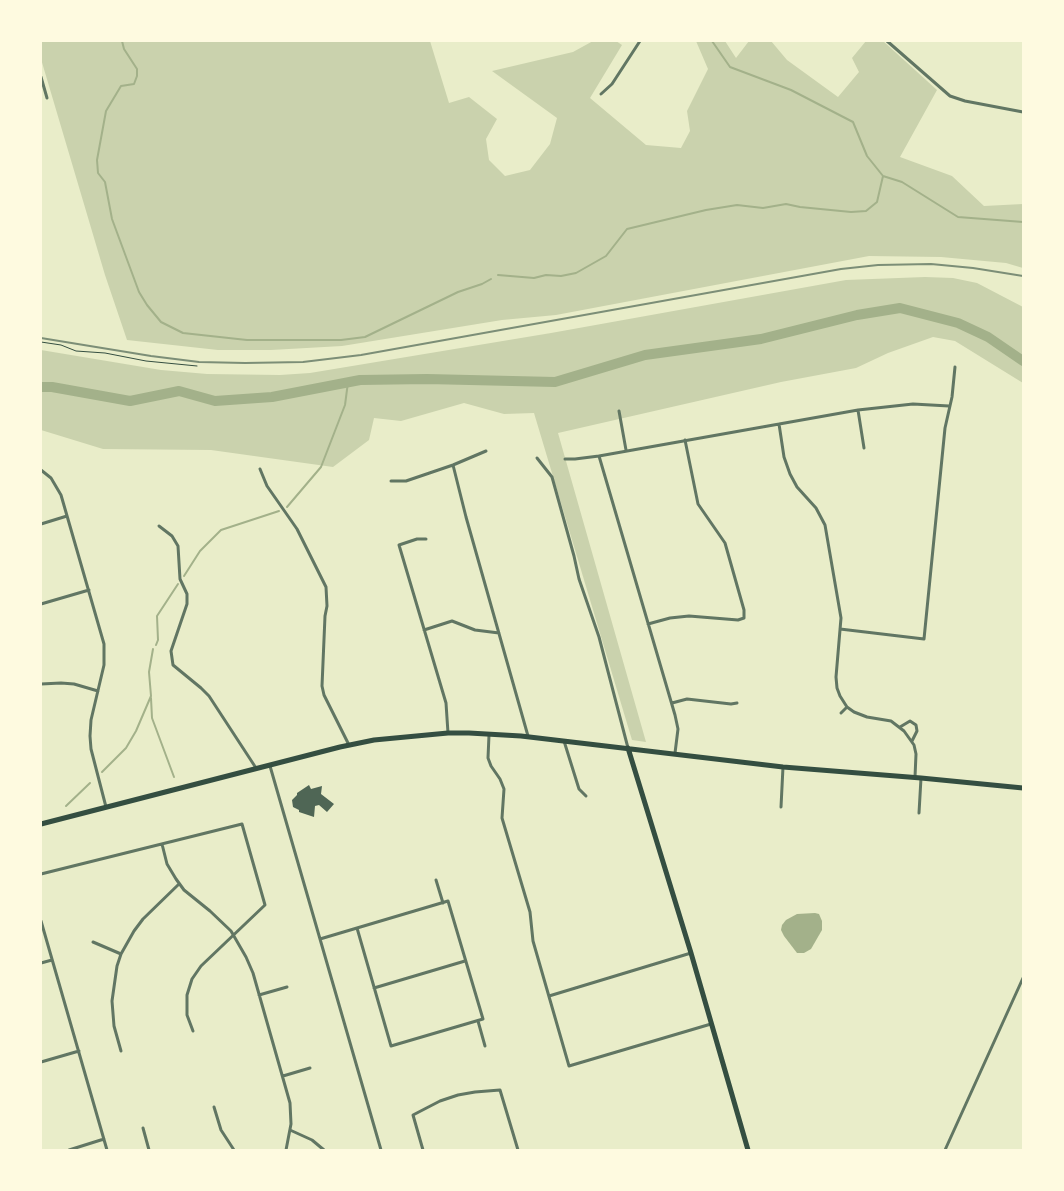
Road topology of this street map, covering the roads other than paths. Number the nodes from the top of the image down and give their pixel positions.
1 (640, 41) edge
2 (887, 41) edge
3 (41, 77) edge
4 (601, 94) dead end
5 (48, 98) dead end
6 (1023, 112) edge
7 (955, 367) dead end
8 (950, 406) junction
9 (858, 410) junction
10 (619, 411) dead end
11 (779, 424) junction
12 (685, 440) junction
13 (864, 448) dead end
14 (626, 450) junction
15 (486, 451) dead end
16 (599, 456) junction
17 (538, 458) dead end
18 (565, 458) dead end
19 (454, 465) junction
20 (260, 469) dead end
21 (41, 470) edge
22 (391, 481) dead end
23 (67, 516) junction
24 (41, 524) edge
25 (159, 526) dead end
26 (426, 539) dead end
27 (89, 590) junction
28 (41, 604) edge
29 (648, 624) junction
30 (840, 629) junction
31 (424, 630) junction
32 (499, 633) junction
33 (41, 684) edge
34 (98, 691) junction
35 (672, 703) junction
36 (737, 703) dead end
37 (847, 707) junction
38 (840, 713) dead end
39 (900, 727) junction
40 (448, 733) junction
41 (489, 734) junction
42 (528, 737) junction
43 (564, 741) junction
44 (912, 741) junction
45 (349, 746) junction
46 (628, 748) junction
47 (675, 753) junction
48 (270, 766) junction
49 (783, 767) junction
50 (256, 769) junction
51 (915, 777) junction
52 (921, 778) junction
53 (1023, 788) edge
54 (586, 796) dead end
55 (781, 807) dead end
56 (106, 808) junction
57 (918, 813) dead end
58 (41, 824) edge
59 (162, 844) junction
60 (41, 874) edge
61 (436, 880) dead end
62 (179, 884) junction
63 (443, 903) junction
64 (41, 921) edge
65 (357, 928) junction
66 (233, 935) junction
67 (320, 939) junction
68 (93, 942) dead end
69 (691, 953) junction
70 (121, 954) junction
71 (52, 960) junction
72 (465, 960) junction
73 (41, 963) edge
74 (1023, 978) edge
75 (287, 987) dead end
76 (374, 988) junction
77 (260, 995) junction
78 (549, 996) junction
79 (478, 1021) junction
80 (711, 1024) junction
81 (193, 1031) dead end
82 (485, 1046) dead end
83 (79, 1051) junction
84 (120, 1051) dead end
85 (41, 1062) edge
86 (310, 1068) dead end
87 (283, 1076) junction
88 (214, 1107) dead end
89 (143, 1128) dead end
90 (290, 1130) junction
91 (104, 1139) junction
92 (69, 1150) edge
93 (107, 1150) edge
94 (149, 1150) edge
95 (234, 1150) edge
96 (286, 1150) edge
97 (324, 1150) edge
98 (381, 1150) edge
99 (423, 1150) edge
100 (518, 1150) edge
101 (748, 1150) edge
102 (945, 1150) edge

1 - 4 street
2 - 6 street
3 - 5 street
7 - 8 street
8 - 9 street
8 - 30 street
9 - 11 street
9 - 13 street
10 - 14 street
11 - 12 street
11 - 30 street
12 - 14 street
12 - 29 street
14 - 16 street
15 - 19 street
16 - 18 street
16 - 29 street
17 - 46 street
19 - 22 street
19 - 32 street
20 - 45 street
21 - 23 street
23 - 24 street
23 - 27 street
25 - 50 street
26 - 31 street
27 - 28 street
27 - 34 street
29 - 35 street
30 - 37 street
31 - 32 street
31 - 40 street
32 - 42 street
33 - 34 street
34 - 56 street
35 - 36 street
35 - 47 street
37 - 38 street
37 - 39 street
39 - 44 street
39 - 44 street
40 - 41 main road
40 - 45 main road
41 - 42 main road
41 - 78 street
42 - 43 main road
43 - 46 main road
43 - 54 street
44 - 51 street
45 - 48 main road
46 - 47 main road
46 - 69 main road
47 - 49 main road
48 - 50 main road
48 - 67 street
49 - 51 main road
49 - 55 street
50 - 56 main road
51 - 52 main road
52 - 53 main road
52 - 57 street
56 - 58 main road
59 - 60 street
59 - 62 street
59 - 66 street
61 - 63 street
62 - 66 street
62 - 70 street
63 - 65 street
63 - 72 street
64 - 71 street
65 - 67 street
65 - 76 street
66 - 77 street
66 - 81 street
67 - 98 street
68 - 70 street
69 - 78 street
69 - 80 main road
70 - 84 street
71 - 73 street
71 - 83 street
72 - 76 street
72 - 79 street
74 - 102 street
75 - 77 street
76 - 79 street
77 - 87 street
78 - 80 street
79 - 82 street
80 - 101 main road
83 - 85 street
83 - 91 street
86 - 87 street
87 - 90 street
88 - 95 street
89 - 94 street
90 - 96 street
90 - 97 street
91 - 92 street
91 - 93 street
99 - 100 street

